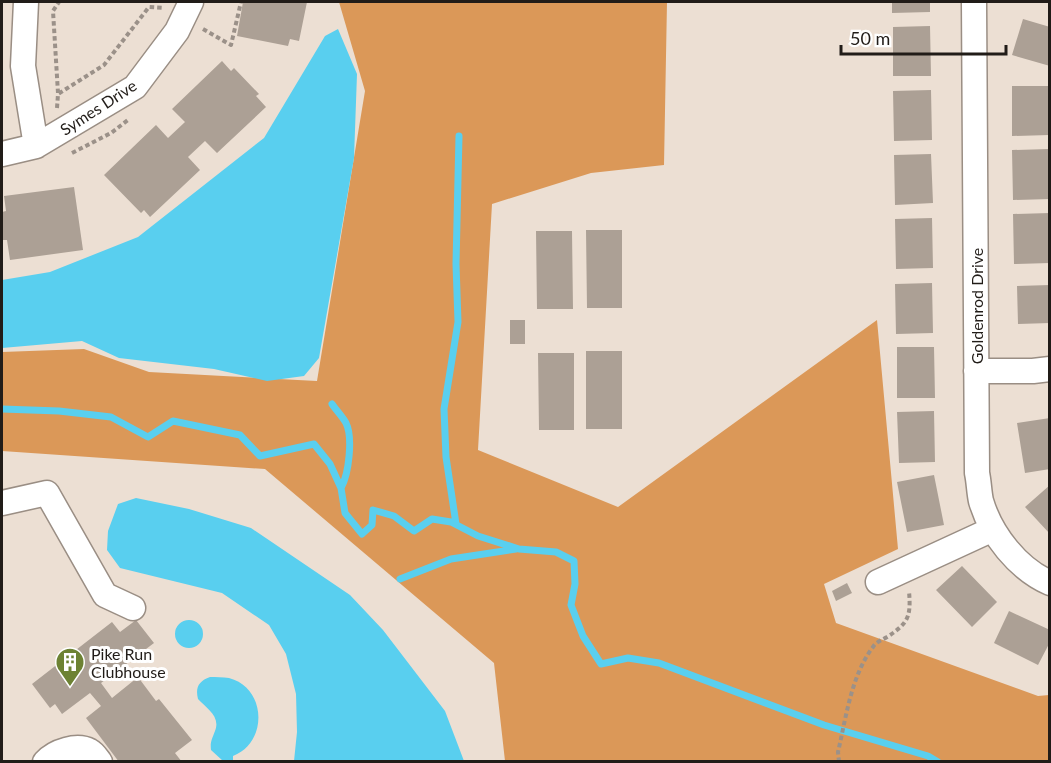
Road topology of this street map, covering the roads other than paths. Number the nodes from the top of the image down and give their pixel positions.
1 (26, 2) edge
2 (191, 2) edge
3 (974, 2) edge
4 (36, 146) junction
5 (2, 154) edge
6 (1050, 369) edge
7 (976, 371) junction
8 (2, 503) edge
9 (993, 529) junction
10 (878, 582) dead end
11 (1050, 583) edge
12 (133, 609) dead end
13 (45, 762) edge
14 (100, 762) edge

1 - 4 street
2 - 4 street, Symes Drive
3 - 7 street, Goldenrod Drive
4 - 5 street, Symes Drive
6 - 7 street
7 - 9 street, Goldenrod Drive
8 - 12 street
9 - 10 street
9 - 11 street, Goldenrod Drive
13 - 14 street

